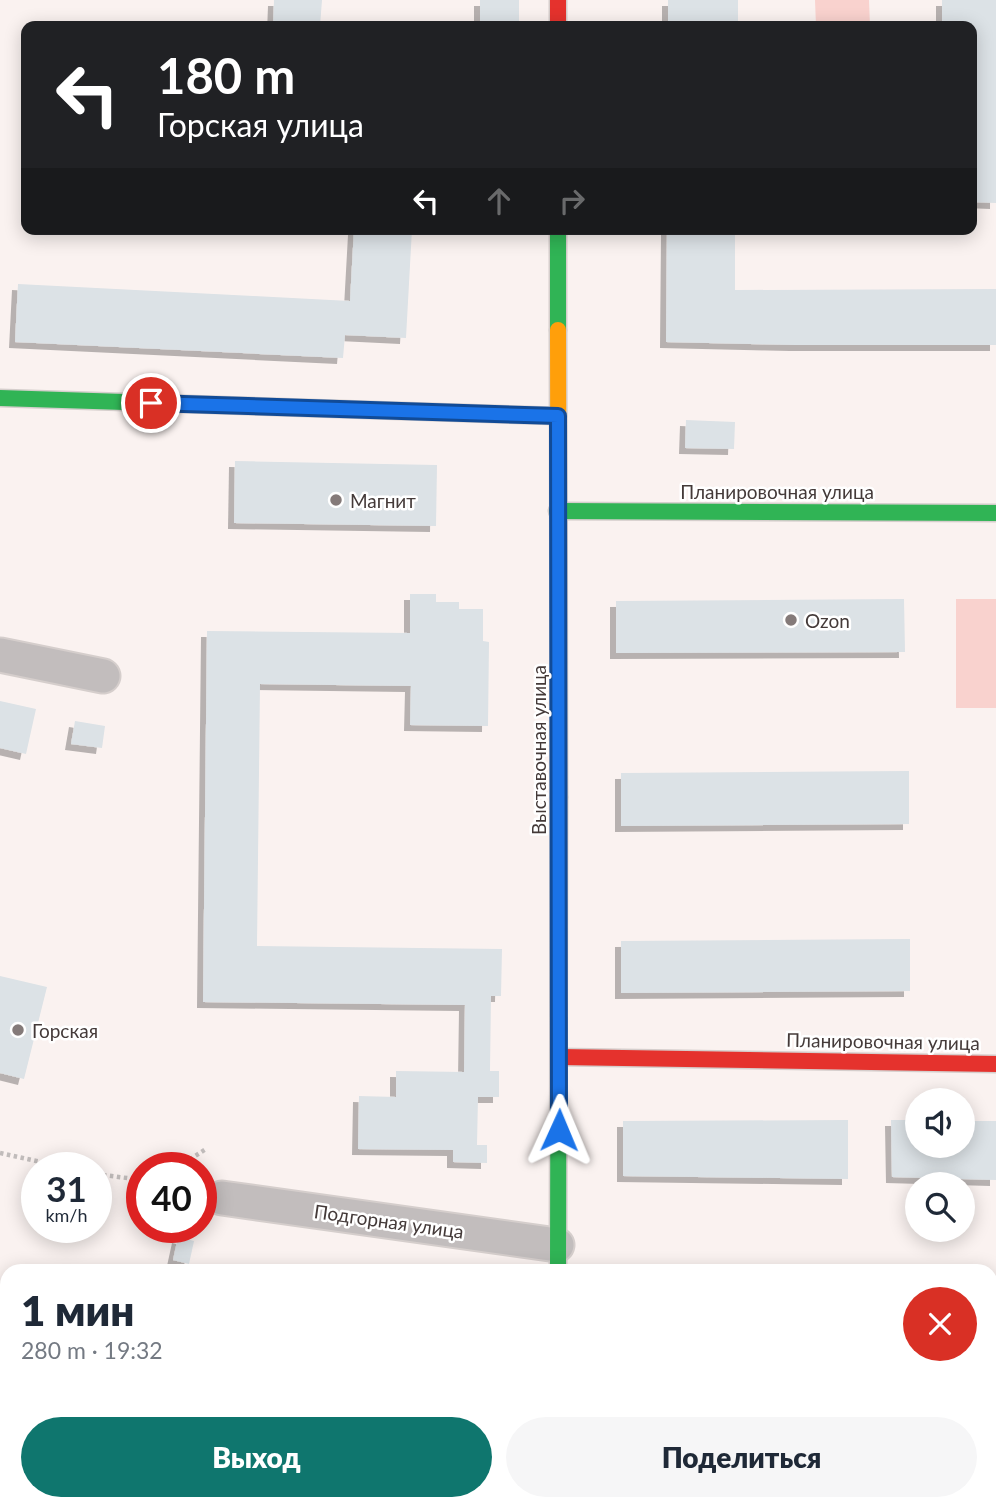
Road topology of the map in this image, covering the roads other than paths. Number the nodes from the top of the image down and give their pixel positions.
1 (558, 0) edge
2 (558, 21) edge
3 (558, 235) edge
4 (0, 398) edge
5 (558, 416) junction
6 (557, 511) junction
7 (996, 513) edge
8 (0, 655) edge
9 (103, 676) dead end
10 (560, 1057) junction
11 (996, 1064) edge
12 (222, 1198) dead end
13 (558, 1258) edge

1 - 2 street
3 - 5 street, Выставочная улица
4 - 5 street
5 - 6 street, Выставочная улица
6 - 7 street, Планировочная улица
6 - 10 street, Выставочная улица
8 - 9 street
10 - 11 street, Планировочная улица
10 - 13 street, Выставочная улица
12 - 13 street, Подгорная улица

